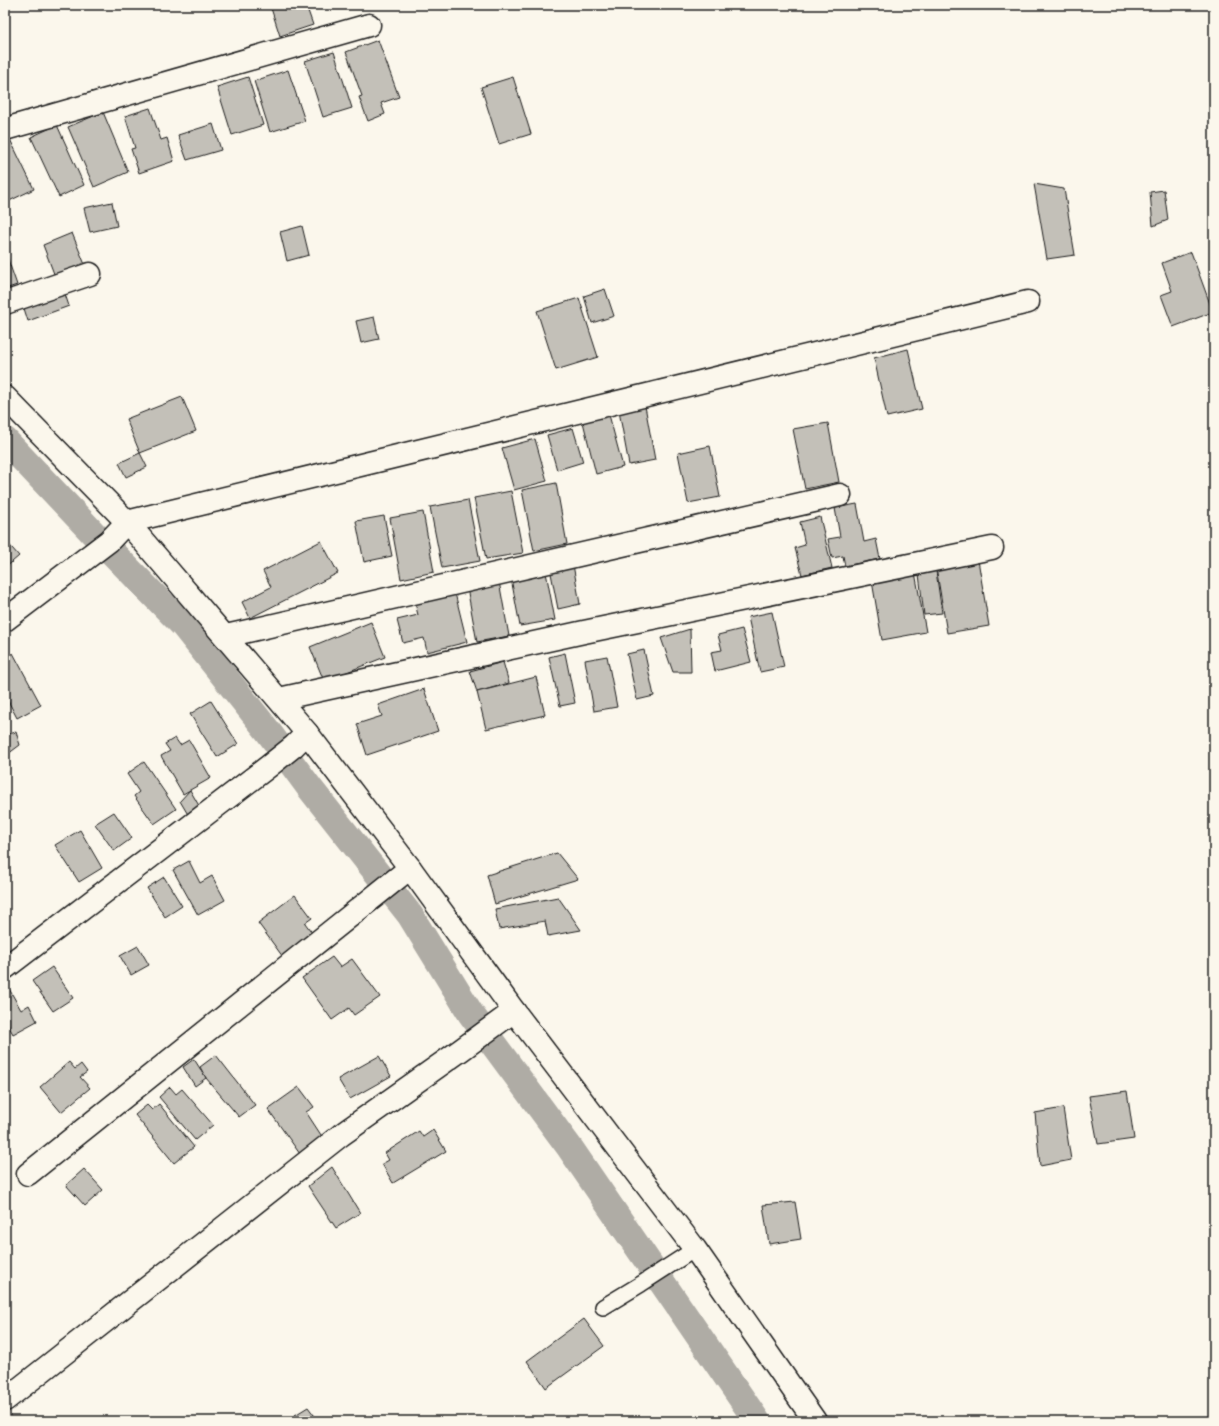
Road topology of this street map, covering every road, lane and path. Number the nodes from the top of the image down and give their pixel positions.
1 (369, 25) dead end
2 (5, 129) edge
3 (90, 274) dead end
4 (1028, 302) dead end
5 (5, 303) edge
6 (5, 397) edge
7 (840, 495) dead end
8 (127, 522) junction
9 (992, 548) dead end
10 (5, 620) edge
11 (226, 636) junction
12 (279, 699) junction
13 (300, 739) junction
14 (402, 875) junction
15 (5, 968) edge
16 (514, 1011) junction
17 (28, 1174) dead end
18 (695, 1249) junction
19 (603, 1307) dead end
20 (5, 1400) edge
21 (814, 1421) edge

1 - 2 street
3 - 5 street
4 - 8 street
6 - 8 street
7 - 11 street
8 - 10 street
8 - 11 street
9 - 12 street
11 - 12 street
12 - 13 street
13 - 14 street
13 - 15 street
14 - 16 street
14 - 17 street
16 - 18 street
16 - 20 street
18 - 19 lane
18 - 21 street

